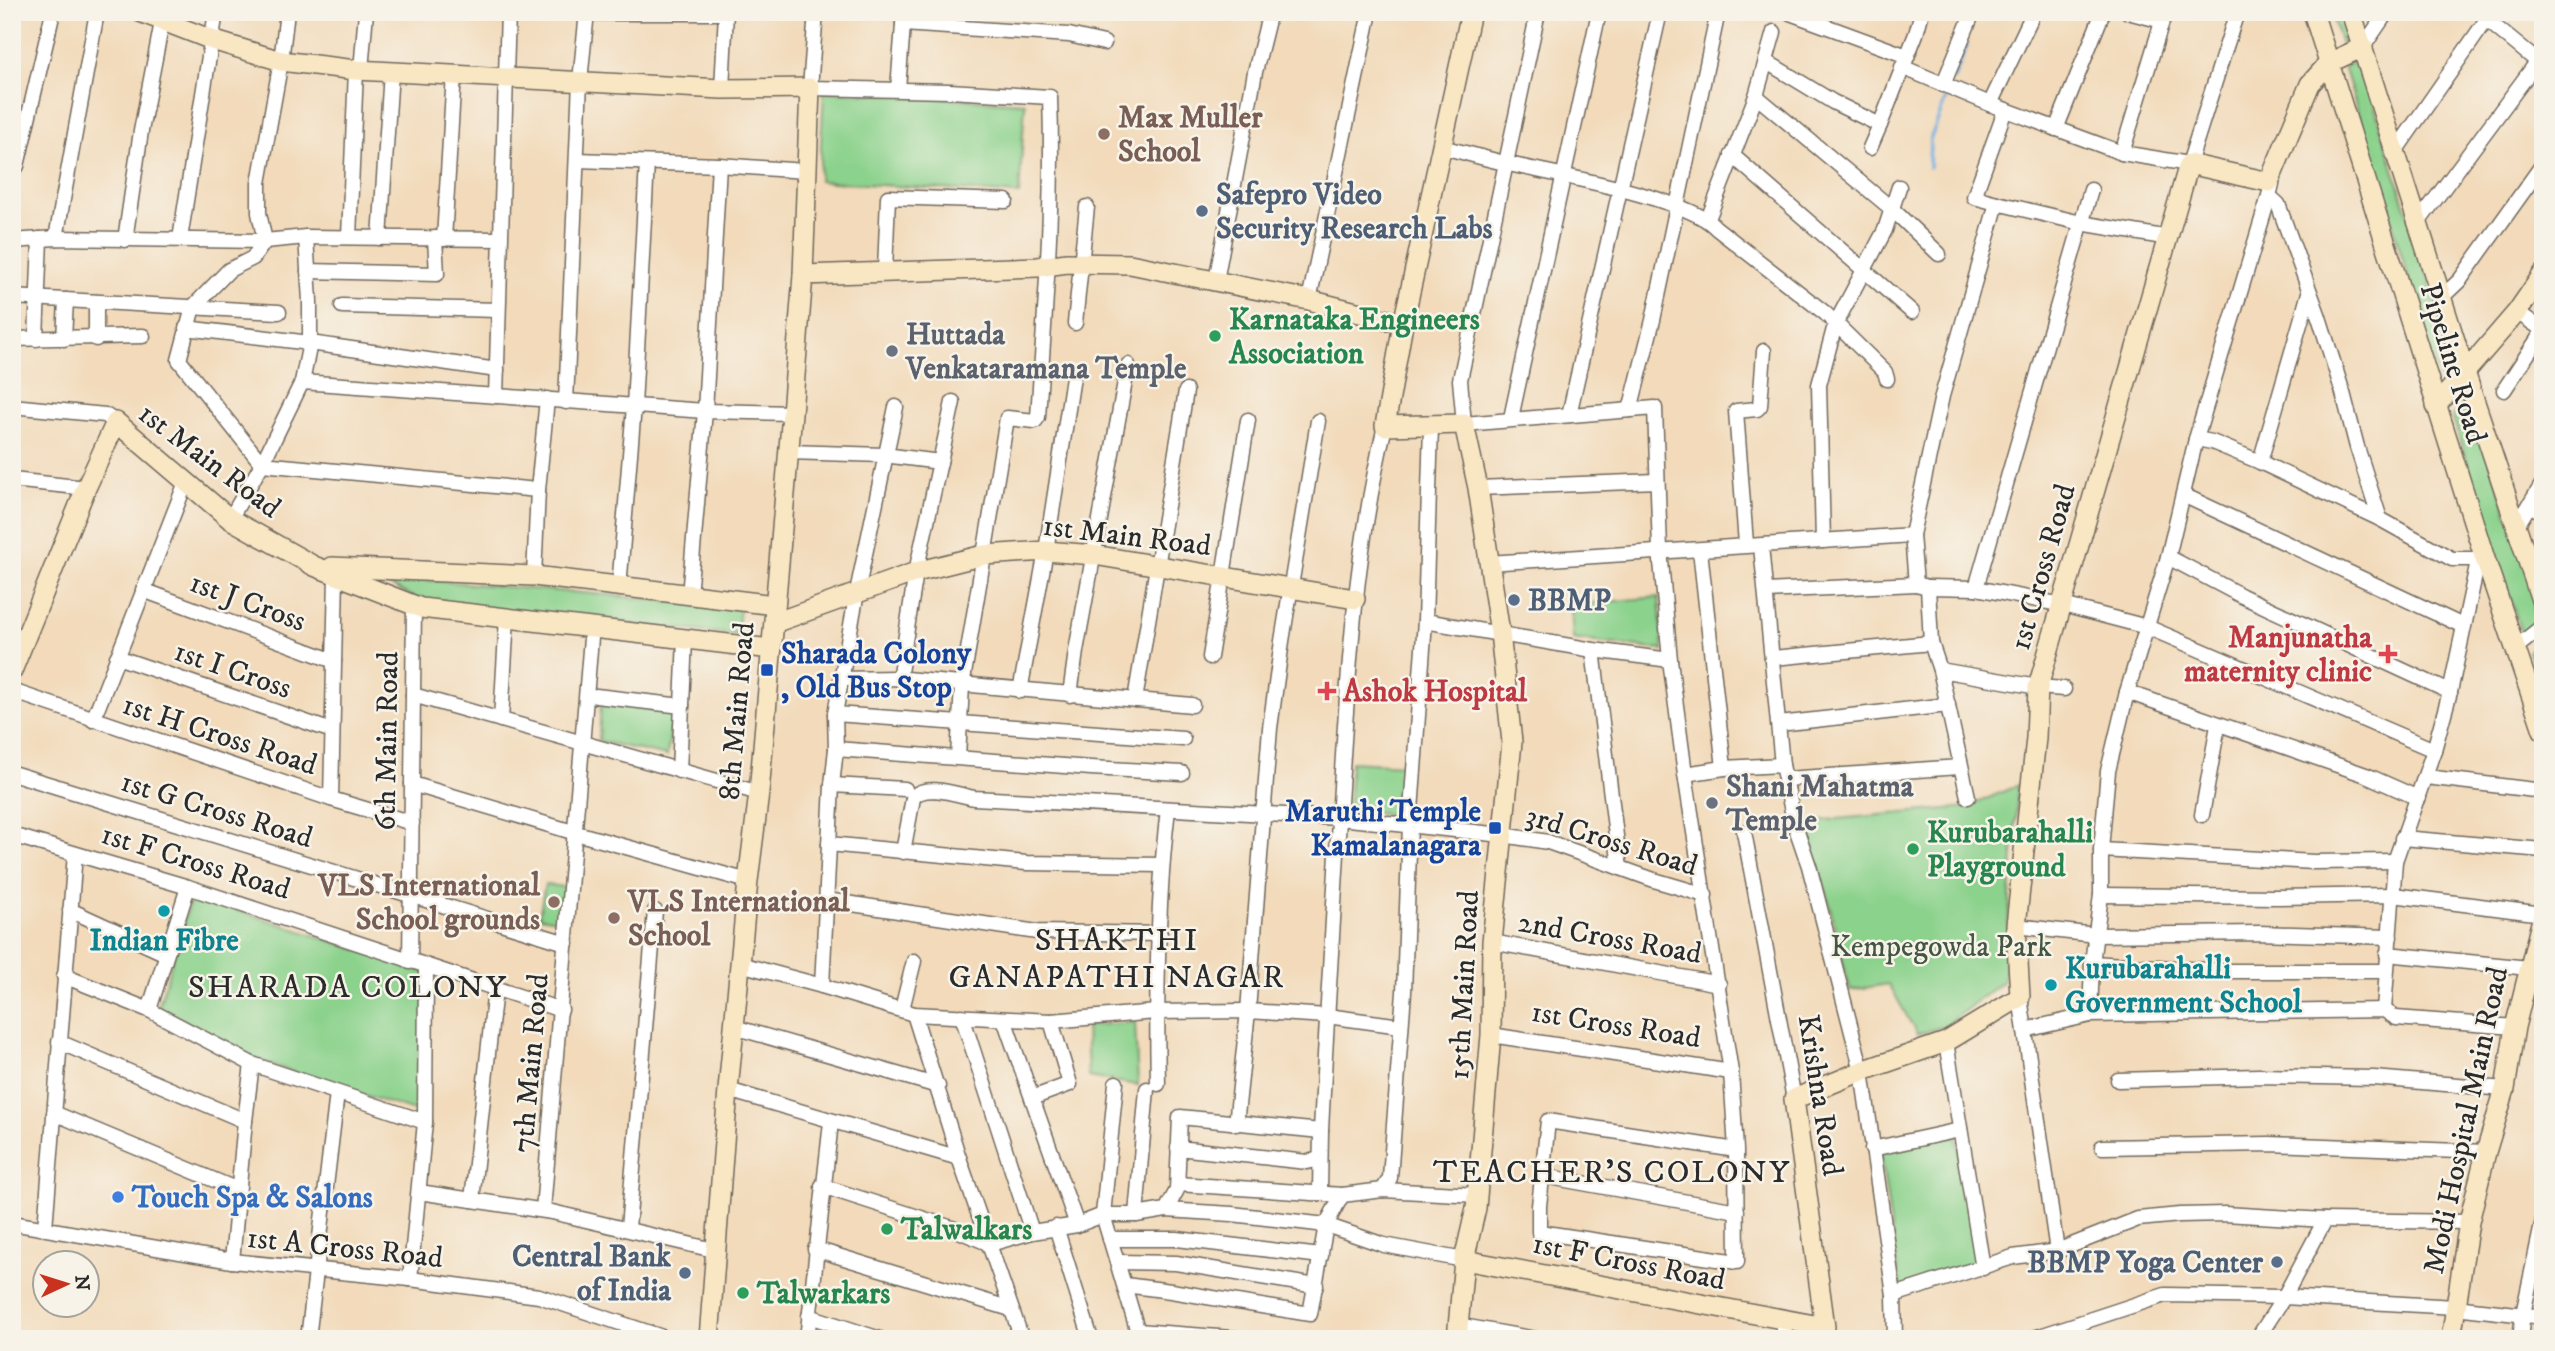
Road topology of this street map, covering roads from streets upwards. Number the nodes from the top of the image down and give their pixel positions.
1 (52, 12) edge
2 (97, 12) edge
3 (139, 12) edge
4 (216, 12) edge
5 (287, 12) edge
6 (366, 12) edge
7 (508, 12) edge
8 (816, 12) edge
9 (1270, 12) edge
10 (1370, 12) edge
11 (1471, 12) edge
12 (1538, 12) edge
13 (1600, 12) edge
14 (1660, 12) edge
15 (1718, 12) edge
16 (1922, 12) edge
17 (1973, 12) edge
18 (2104, 12) edge
19 (2128, 12) edge
20 (2237, 12) edge
21 (2313, 12) edge
22 (2351, 12) edge
23 (2387, 12) edge
24 (587, 13) edge
25 (726, 13) edge
26 (1790, 13) edge
27 (2490, 16) edge
28 (2163, 17) edge
29 (904, 18) edge
30 (2031, 18) dead end
31 (162, 22) junction
32 (1774, 32) dead end
33 (212, 40) junction
34 (1104, 43) dead end
35 (2363, 47) junction
36 (281, 61) junction
37 (2541, 61) edge
38 (1767, 62) junction
39 (1905, 62) junction
40 (2329, 63) junction
41 (359, 70) junction
42 (391, 72) junction
43 (454, 75) junction
44 (508, 77) junction
45 (580, 81) junction
46 (1943, 85) junction
47 (810, 88) junction
48 (722, 89) junction
49 (898, 89) junction
50 (1756, 96) junction
51 (1990, 104) junction
52 (2005, 110) junction
53 (1880, 125) junction
54 (2056, 130) junction
55 (1441, 146) junction
56 (1871, 148) dead end
57 (2122, 153) junction
58 (2394, 153) junction
59 (1732, 155) junction
60 (577, 160) junction
61 (647, 163) junction
62 (1505, 163) junction
63 (2189, 164) junction
64 (2543, 164) edge
65 (719, 165) junction
66 (18, 166) dead end
67 (806, 171) junction
68 (1564, 176) junction
69 (1899, 187) dead end
70 (2269, 189) junction
71 (1620, 190) junction
72 (2091, 190) dead end
73 (1006, 201) dead end
74 (1997, 203) junction
75 (1677, 206) junction
76 (1087, 207) dead end
77 (1892, 209) junction
78 (1708, 219) junction
79 (2081, 223) junction
80 (2417, 225) junction
81 (306, 237) junction
82 (349, 237) junction
83 (56, 238) junction
84 (380, 238) junction
85 (440, 238) junction
86 (2169, 238) junction
87 (40, 239) junction
88 (180, 239) junction
89 (500, 239) junction
90 (125, 240) junction
91 (12, 241) edge
92 (265, 241) junction
93 (1939, 254) dead end
94 (1081, 263) junction
95 (1049, 266) junction
96 (308, 271) junction
97 (885, 271) junction
98 (1863, 272) junction
99 (2543, 274) edge
100 (803, 275) junction
101 (1216, 281) junction
102 (2309, 293) junction
103 (12, 297) edge
104 (2441, 298) junction
105 (37, 299) junction
106 (66, 300) junction
107 (1309, 300) junction
108 (96, 302) junction
109 (342, 306) dead end
110 (192, 307) junction
111 (498, 310) junction
112 (279, 312) dead end
113 (1912, 312) dead end
114 (2516, 312) junction
115 (1075, 323) dead end
116 (1403, 324) junction
117 (1835, 325) junction
118 (186, 328) junction
119 (2543, 330) edge
120 (143, 337) dead end
121 (12, 339) edge
122 (36, 339) junction
123 (65, 339) junction
124 (96, 339) junction
125 (310, 343) junction
126 (1763, 351) dead end
127 (1128, 365) dead end
128 (497, 370) junction
129 (2465, 372) junction
130 (1073, 377) dead end
131 (1888, 379) dead end
132 (302, 382) junction
133 (2504, 390) dead end
134 (1186, 391) dead end
135 (496, 396) junction
136 (547, 400) junction
137 (566, 402) junction
138 (953, 402) dead end
139 (12, 405) edge
140 (634, 406) junction
141 (2436, 406) junction
142 (895, 407) dead end
143 (705, 411) junction
144 (1630, 411) junction
145 (792, 412) junction
146 (1569, 415) junction
147 (1511, 418) junction
148 (1248, 420) dead end
149 (1318, 421) dead end
150 (116, 422) junction
151 (1464, 424) junction
152 (1385, 426) junction
153 (1431, 426) junction
154 (2196, 439) junction
155 (788, 452) junction
156 (884, 455) junction
157 (940, 462) junction
158 (2260, 462) junction
159 (262, 464) junction
160 (12, 480) edge
161 (1657, 481) junction
162 (186, 482) junction
163 (2543, 483) edge
164 (86, 488) junction
165 (1478, 488) junction
166 (538, 490) junction
167 (2183, 495) junction
168 (2530, 505) junction
169 (2543, 513) edge
170 (230, 519) junction
171 (2381, 519) junction
172 (2516, 527) junction
173 (1912, 534) junction
174 (1823, 541) junction
175 (1746, 544) junction
176 (1761, 546) junction
177 (1660, 550) junction
178 (1700, 550) junction
179 (1046, 551) junction
180 (984, 555) junction
181 (1094, 555) junction
182 (2168, 557) junction
183 (2481, 560) junction
184 (1488, 563) junction
185 (314, 566) junction
186 (1156, 566) junction
187 (916, 572) junction
188 (336, 575) junction
189 (534, 576) junction
190 (1223, 577) junction
191 (1922, 585) junction
192 (619, 588) junction
193 (1976, 588) junction
194 (1292, 589) junction
195 (143, 590) junction
196 (1766, 591) junction
197 (856, 592) junction
198 (689, 596) junction
199 (1355, 599) junction
200 (414, 605) junction
201 (2063, 605) junction
202 (2543, 606) edge
203 (774, 614) junction
204 (507, 617) junction
205 (1425, 621) junction
206 (592, 626) junction
207 (2463, 626) junction
208 (2543, 626) edge
209 (2147, 627) junction
210 (1500, 634) junction
211 (685, 639) junction
212 (1931, 643) junction
213 (17, 646) edge
214 (772, 649) junction
215 (2514, 649) junction
216 (1593, 650) junction
217 (117, 657) junction
218 (1210, 657) dead end
219 (1773, 658) junction
220 (334, 660) junction
221 (1670, 660) junction
222 (1940, 670) junction
223 (12, 671) edge
224 (842, 679) junction
225 (899, 679) junction
226 (962, 685) junction
227 (2038, 687) junction
228 (2064, 688) dead end
229 (12, 691) edge
230 (1020, 691) junction
231 (2127, 692) junction
232 (2450, 692) junction
233 (413, 695) junction
234 (1070, 695) junction
235 (596, 696) dead end
236 (1135, 700) junction
237 (1192, 705) dead end
238 (1948, 705) junction
239 (682, 706) junction
240 (835, 714) junction
241 (93, 719) junction
242 (501, 720) junction
243 (960, 722) junction
244 (1779, 724) junction
245 (2218, 725) junction
246 (2543, 730) edge
247 (332, 731) junction
248 (1183, 739) dead end
249 (583, 745) junction
250 (836, 749) junction
251 (2434, 750) junction
252 (958, 757) junction
253 (1960, 767) junction
254 (1724, 768) junction
255 (680, 771) junction
256 (1784, 772) junction
257 (12, 773) edge
258 (1182, 773) dead end
259 (1685, 774) junction
260 (2426, 777) junction
261 (412, 784) junction
262 (832, 785) junction
263 (905, 789) dead end
264 (2543, 792) edge
265 (759, 793) junction
266 (1968, 797) dead end
267 (2418, 798) junction
268 (331, 799) junction
269 (1168, 809) junction
270 (1262, 815) junction
271 (2202, 815) dead end
272 (1339, 818) junction
273 (412, 823) junction
274 (1410, 824) junction
275 (1744, 832) dead end
276 (576, 833) junction
277 (12, 835) edge
278 (1503, 835) junction
279 (2402, 838) junction
280 (829, 844) junction
281 (2101, 850) junction
282 (2543, 850) edge
283 (903, 852) junction
284 (75, 854) junction
285 (2395, 862) junction
286 (1161, 865) junction
287 (1620, 868) junction
288 (748, 881) junction
289 (188, 887) junction
290 (1705, 895) junction
291 (2101, 895) junction
292 (2393, 895) junction
293 (411, 896) junction
294 (826, 900) junction
295 (70, 910) junction
296 (654, 911) dead end
297 (2543, 915) edge
298 (2016, 926) junction
299 (1160, 934) junction
300 (2096, 935) junction
301 (2390, 937) junction
302 (1492, 942) junction
303 (566, 943) junction
304 (166, 954) junction
305 (2387, 954) junction
306 (914, 961) dead end
307 (410, 962) junction
308 (2092, 963) junction
309 (740, 964) junction
310 (426, 968) junction
311 (2529, 968) junction
312 (2386, 971) junction
313 (64, 976) junction
314 (1719, 984) junction
315 (822, 986) junction
316 (495, 989) junction
317 (2020, 998) junction
318 (149, 1010) junction
319 (561, 1010) junction
320 (2384, 1010) junction
321 (908, 1012) junction
322 (1156, 1012) junction
323 (1248, 1012) junction
324 (2090, 1015) junction
325 (962, 1016) junction
326 (1327, 1016) junction
327 (1004, 1019) junction
328 (1051, 1021) junction
329 (734, 1027) junction
330 (1401, 1027) junction
331 (2515, 1027) junction
332 (2025, 1030) junction
333 (1491, 1035) junction
334 (59, 1042) junction
335 (1946, 1042) junction
336 (252, 1064) junction
337 (1862, 1071) junction
338 (1731, 1072) junction
339 (2118, 1080) dead end
340 (1116, 1083) dead end
341 (938, 1086) junction
342 (2505, 1089) junction
343 (728, 1090) junction
344 (337, 1093) junction
345 (1032, 1098) junction
346 (1794, 1099) junction
347 (54, 1113) junction
348 (244, 1121) junction
349 (425, 1122) junction
350 (831, 1122) junction
351 (1236, 1124) junction
352 (1960, 1130) junction
353 (1321, 1131) junction
354 (2102, 1147) dead end
355 (1178, 1148) junction
356 (1872, 1149) junction
357 (1736, 1150) junction
358 (2486, 1152) junction
359 (959, 1158) junction
360 (1321, 1159) junction
361 (1544, 1176) junction
362 (1178, 1184) junction
363 (822, 1186) junction
364 (238, 1190) junction
365 (1383, 1190) junction
366 (419, 1192) junction
367 (1320, 1192) junction
368 (1342, 1195) junction
369 (1477, 1195) junction
370 (472, 1199) junction
371 (543, 1210) junction
372 (1166, 1210) junction
373 (1737, 1211) junction
374 (1102, 1215) junction
375 (1136, 1215) junction
376 (2325, 1220) junction
377 (2543, 1220) edge
378 (2469, 1222) junction
379 (12, 1223) edge
380 (1077, 1225) junction
381 (1326, 1225) junction
382 (1056, 1227) junction
383 (46, 1228) junction
384 (628, 1228) junction
385 (1032, 1232) junction
386 (1110, 1239) junction
387 (990, 1244) junction
388 (816, 1249) junction
389 (718, 1251) junction
390 (2057, 1251) junction
391 (1321, 1256) junction
392 (1464, 1260) junction
393 (232, 1261) junction
394 (1117, 1262) junction
395 (1983, 1268) junction
396 (316, 1270) junction
397 (410, 1279) junction
398 (1125, 1286) junction
399 (1316, 1286) junction
400 (1894, 1295) junction
401 (2284, 1297) junction
402 (2455, 1307) junction
403 (1012, 1309) junction
404 (2523, 1314) junction
405 (809, 1316) junction
406 (2543, 1317) edge
407 (1784, 1330) edge
408 (1457, 1332) edge
409 (1139, 1335) edge
410 (2051, 1336) edge
411 (308, 1339) edge
412 (668, 1339) edge
413 (709, 1339) edge
414 (807, 1339) edge
415 (880, 1339) edge
416 (1022, 1339) edge
417 (1091, 1339) edge
418 (1245, 1339) edge
419 (1536, 1339) edge
420 (1895, 1339) edge
421 (2031, 1339) edge
422 (2257, 1339) edge
423 (2451, 1339) edge
424 (2520, 1339) edge

1 - 66 street
2 - 83 street
3 - 31 street
4 - 33 street
5 - 36 street
6 - 41 street
7 - 44 street
8 - 47 street
9 - 101 street
10 - 107 street
11 - 55 street
12 - 62 street
13 - 68 street
14 - 71 street
15 - 75 street
16 - 39 street
17 - 46 street
18 - 54 street
19 - 28 street
20 - 63 street
21 - 40 street, Pipeline Road
22 - 35 street, Pipeline Road
23 - 35 street
24 - 25 street
24 - 45 street
25 - 48 street
26 - 39 street
27 - 37 street
27 - 58 street
28 - 57 street
29 - 34 street
29 - 49 street
30 - 51 street
31 - 33 street
31 - 90 street
32 - 38 street
33 - 36 street
33 - 88 street
35 - 40 street
35 - 58 street, Pipeline Road
36 - 41 street
36 - 92 street
37 - 80 street
38 - 50 street
38 - 53 street
39 - 46 street
39 - 53 street
40 - 70 street
40 - 141 street, Pipeline Road
41 - 42 street
41 - 82 street
42 - 43 street
42 - 84 street
43 - 44 street
43 - 85 street
44 - 45 street
44 - 89 street
45 - 48 street
45 - 60 street
46 - 51 street
47 - 48 street
47 - 49 street
47 - 67 street, 8th Main Road
49 - 95 street
50 - 59 street
50 - 77 street
51 - 52 street
52 - 54 street
52 - 74 street
53 - 56 street
54 - 57 street
55 - 62 street
55 - 116 street
57 - 63 street
58 - 80 street, Pipeline Road
59 - 78 street
59 - 98 street
60 - 61 street
60 - 137 street
61 - 65 street
61 - 140 street
62 - 68 street
62 - 151 street
63 - 70 street
63 - 86 street, 1st Cross Road
64 - 104 street
65 - 67 street
65 - 143 street
67 - 100 street, 8th Main Road
68 - 71 street
68 - 147 street
69 - 77 street
70 - 102 street
70 - 154 street
71 - 75 street
71 - 146 street
72 - 79 street
73 - 97 street
74 - 79 street
74 - 173 street
75 - 78 street
75 - 144 street
76 - 94 street
77 - 93 street
77 - 98 street
78 - 117 street
79 - 86 street
79 - 193 street
80 - 104 street, Pipeline Road
81 - 82 street
81 - 92 street
81 - 96 street
82 - 84 street
83 - 87 street
83 - 90 street
84 - 85 street
85 - 89 street
85 - 96 street
86 - 201 street, 1st Cross Road
87 - 91 street
87 - 105 street
88 - 90 street
88 - 92 street
89 - 111 street
92 - 110 street
94 - 95 street
94 - 101 street
94 - 115 street
95 - 97 street
95 - 180 street
96 - 125 street
97 - 100 street
98 - 113 street
98 - 117 street
99 - 114 street
100 - 145 street, 8th Main Road
101 - 107 street
102 - 158 street
102 - 171 street
103 - 105 street
104 - 129 street, Pipeline Road
105 - 106 street
105 - 122 street
106 - 108 street
106 - 123 street
107 - 116 street
108 - 110 street
108 - 124 street
109 - 111 street
110 - 112 street
110 - 118 street
111 - 128 street
114 - 119 street
114 - 129 street
116 - 152 street
117 - 131 street
117 - 174 street
118 - 125 street
118 - 159 street
119 - 133 street
120 - 124 street
121 - 122 street
122 - 123 street
123 - 124 street
125 - 128 street
125 - 132 street
126 - 175 street
127 - 181 street
128 - 135 street
129 - 141 street
129 - 172 street, Pipeline Road
130 - 179 street
132 - 135 street
132 - 159 street
134 - 186 street
135 - 136 street
136 - 137 street
136 - 166 street
137 - 140 street
138 - 157 street
139 - 150 street
140 - 143 street
140 - 192 street
141 - 183 street, Pipeline Road
142 - 156 street
143 - 145 street
143 - 198 street
144 - 146 street
144 - 161 street
145 - 155 street, 8th Main Road
146 - 147 street
147 - 151 street
148 - 190 street
149 - 194 street
150 - 162 street, 1st Main Road
150 - 164 street, 1st Main Road
151 - 153 street
151 - 165 street, 15th Main Road
152 - 153 street
152 - 199 street
153 - 205 street
154 - 158 street
154 - 167 street
155 - 156 street
155 - 203 street, 8th Main Road
156 - 157 street
156 - 197 street
157 - 187 street
158 - 171 street
159 - 166 street
159 - 170 street
160 - 164 street
161 - 165 street
161 - 177 street
162 - 170 street, 1st Main Road
162 - 195 street
163 - 168 street
164 - 213 street, 1st Main Road
165 - 184 street, 15th Main Road
166 - 189 street
167 - 182 street
167 - 207 street
168 - 169 street
168 - 172 street
170 - 185 street, 1st Main Road
171 - 183 street
172 - 202 street, Pipeline Road
173 - 174 street
173 - 191 street
174 - 176 street
175 - 176 street
175 - 178 street
176 - 196 street
177 - 178 street
177 - 184 street
177 - 221 street
178 - 254 street
179 - 180 street, 1st Main Road
179 - 181 street, 1st Main Road
179 - 230 street
180 - 187 street, 1st Main Road
180 - 226 street
181 - 186 street, 1st Main Road
181 - 234 street
182 - 209 street
182 - 232 street
183 - 207 street
183 - 215 street, Pipeline Road
184 - 210 street, 15th Main Road
185 - 188 street, 1st Main Road
185 - 189 street
186 - 190 street, 1st Main Road
186 - 236 street
187 - 197 street, 1st Main Road
187 - 225 street
188 - 200 street, 1st Main Road
188 - 220 street
189 - 192 street
190 - 194 street, 1st Main Road
190 - 218 street
191 - 193 street
191 - 196 street
191 - 212 street
192 - 198 street
193 - 201 street
194 - 199 street, 1st Main Road
194 - 270 street
195 - 217 street
195 - 220 street, 1st J Cross
196 - 219 street
197 - 203 street, 1st Main Road
197 - 224 street
198 - 203 street
199 - 272 street
200 - 204 street, 1st Main Road
200 - 233 street, 6th Main Road
201 - 209 street
201 - 227 street, 1st Cross Road
203 - 214 street, 8th Main Road
204 - 206 street, 1st Main Road
204 - 242 street
205 - 210 street
205 - 274 street
206 - 211 street, 1st Main Road
206 - 249 street, 7th Main Road
207 - 232 street
208 - 215 street
209 - 231 street
209 - 251 street
210 - 216 street
210 - 278 street, 15th Main Road
211 - 214 street, 1st Main Road
211 - 239 street
212 - 219 street
212 - 222 street
213 - 223 street, 1st Main Road
214 - 265 street, 8th Main Road
215 - 246 street, Pipeline Road
216 - 221 street
216 - 287 street
217 - 241 street
217 - 247 street, 1st I Cross
219 - 244 street
220 - 247 street
221 - 259 street
222 - 227 street
222 - 238 street
224 - 225 street
224 - 240 street
225 - 226 street
226 - 230 street
226 - 243 street
227 - 228 street
227 - 298 street, 1st Cross Road
229 - 241 street, 1st H Cross Road
230 - 234 street
231 - 245 street
231 - 281 street
232 - 251 street
233 - 242 street
233 - 261 street, 6th Main Road
234 - 236 street
235 - 239 street
236 - 237 street
238 - 244 street
238 - 253 street
239 - 255 street
240 - 243 street
240 - 250 street
241 - 268 street, 1st H Cross Road
242 - 249 street
243 - 248 street
243 - 252 street
244 - 256 street
245 - 267 street
245 - 271 street
247 - 268 street
249 - 255 street
249 - 276 street, 7th Main Road
250 - 252 street
250 - 262 street
251 - 260 street
252 - 258 street
253 - 256 street
253 - 266 street
254 - 256 street
254 - 259 street
255 - 265 street
256 - 337 street
257 - 293 street, 1st G Cross Road
259 - 290 street
260 - 264 street
260 - 267 street
261 - 273 street, 6th Main Road
261 - 276 street
262 - 263 street
262 - 280 street
265 - 288 street, 8th Main Road
267 - 279 street
268 - 273 street, 1st H Cross Road
269 - 270 street, 3rd Cross Road
269 - 283 street, 3rd Cross Road
269 - 286 street
270 - 272 street, 3rd Cross Road
270 - 323 street
272 - 274 street, 3rd Cross Road
272 - 326 street
273 - 293 street, 6th Main Road
274 - 278 street, 3rd Cross Road
274 - 330 street
275 - 346 street, Krishna Road
276 - 288 street
276 - 303 street, 7th Main Road
277 - 284 street, 1st F Cross Road
278 - 287 street, 3rd Cross Road
278 - 302 street, 15th Main Road
279 - 282 street
279 - 285 street
280 - 283 street
280 - 294 street
281 - 285 street
281 - 291 street
283 - 286 street
284 - 289 street, 1st F Cross Road
284 - 295 street
285 - 292 street
286 - 299 street
287 - 290 street, 3rd Cross Road
288 - 309 street, 8th Main Road
289 - 304 street
289 - 307 street, 1st F Cross Road
290 - 314 street
291 - 292 street
291 - 300 street
292 - 297 street
292 - 301 street
293 - 303 street, 1st G Cross Road
293 - 307 street, 6th Main Road
294 - 299 street
294 - 315 street
295 - 304 street
295 - 313 street
296 - 384 street
297 - 311 street, Modi Hospital Main Road
298 - 300 street
298 - 317 street, 1st Cross Road
299 - 322 street
300 - 301 street
300 - 308 street
301 - 305 street
302 - 314 street, 2nd Cross Road
302 - 333 street, 15th Main Road
303 - 319 street, 7th Main Road
304 - 318 street
305 - 311 street
305 - 312 street
306 - 321 street
307 - 310 street, 1st F Cross Road
308 - 312 street
308 - 324 street
309 - 315 street
309 - 329 street, 8th Main Road
310 - 316 street, 1st F Cross Road
310 - 349 street
311 - 331 street, Modi Hospital Main Road
312 - 320 street
313 - 318 street
313 - 334 street
314 - 338 street
315 - 321 street
316 - 319 street, 1st F Cross Road
316 - 370 street
317 - 332 street
317 - 335 street
318 - 336 street
319 - 371 street, 7th Main Road
320 - 324 street
320 - 331 street
321 - 325 street
321 - 341 street
322 - 323 street
322 - 328 street
322 - 375 street
323 - 326 street
323 - 351 street
324 - 332 street
325 - 327 street
325 - 385 street
326 - 330 street
326 - 353 street
327 - 328 street
327 - 345 street
328 - 345 street
329 - 341 street
329 - 343 street, 8th Main Road
330 - 365 street
331 - 342 street, Modi Hospital Main Road
332 - 390 street
333 - 338 street, 1st Cross Road
333 - 369 street, 15th Main Road
334 - 347 street
334 - 348 street
335 - 337 street
335 - 352 street
336 - 344 street
336 - 348 street
337 - 346 street
337 - 356 street
338 - 357 street
339 - 342 street
340 - 374 street
341 - 359 street
342 - 358 street, Modi Hospital Main Road
343 - 350 street
343 - 389 street, 8th Main Road
344 - 349 street
344 - 396 street
345 - 380 street
346 - 407 street, Krishna Road
347 - 364 street
347 - 383 street
348 - 364 street
349 - 366 street
350 - 359 street
350 - 363 street
351 - 353 street
351 - 355 street
352 - 356 street
352 - 395 street
353 - 360 street
354 - 358 street
355 - 360 street
355 - 362 street
356 - 400 street
357 - 361 street
357 - 373 street
358 - 378 street, Modi Hospital Main Road
359 - 387 street
360 - 367 street
361 - 373 street
361 - 373 street
362 - 367 street
362 - 372 street
363 - 387 street
363 - 388 street
364 - 393 street
365 - 368 street
365 - 369 street
366 - 370 street
366 - 397 street
367 - 368 street
368 - 381 street
369 - 392 street, 15th Main Road
370 - 371 street
371 - 384 street
372 - 375 street
372 - 381 street
374 - 375 street
374 - 380 street
374 - 386 street
376 - 378 street
376 - 390 street
376 - 401 street
377 - 404 street
378 - 402 street, Modi Hospital Main Road
379 - 383 street, 1st A Cross Road
380 - 382 street
381 - 391 street
381 - 392 street
382 - 385 street
382 - 417 street
383 - 393 street, 1st A Cross Road
384 - 389 street
385 - 387 street
386 - 391 street
386 - 394 street
387 - 403 street
388 - 403 street
388 - 405 street
389 - 413 street, 8th Main Road
390 - 395 street
391 - 399 street
392 - 407 street, 1st F Cross Road
392 - 408 street, 15th Main Road
393 - 396 street, 1st A Cross Road
394 - 398 street
394 - 399 street
395 - 400 street
396 - 397 street, 1st A Cross Road
396 - 411 street
397 - 412 street, 1st A Cross Road
398 - 399 street
398 - 409 street
400 - 420 street
401 - 402 street
401 - 410 street
401 - 422 street
402 - 404 street
402 - 423 street, Modi Hospital Main Road
403 - 416 street
404 - 406 street
404 - 424 street
405 - 414 street
405 - 415 street
408 - 419 street
409 - 418 street
410 - 421 street

